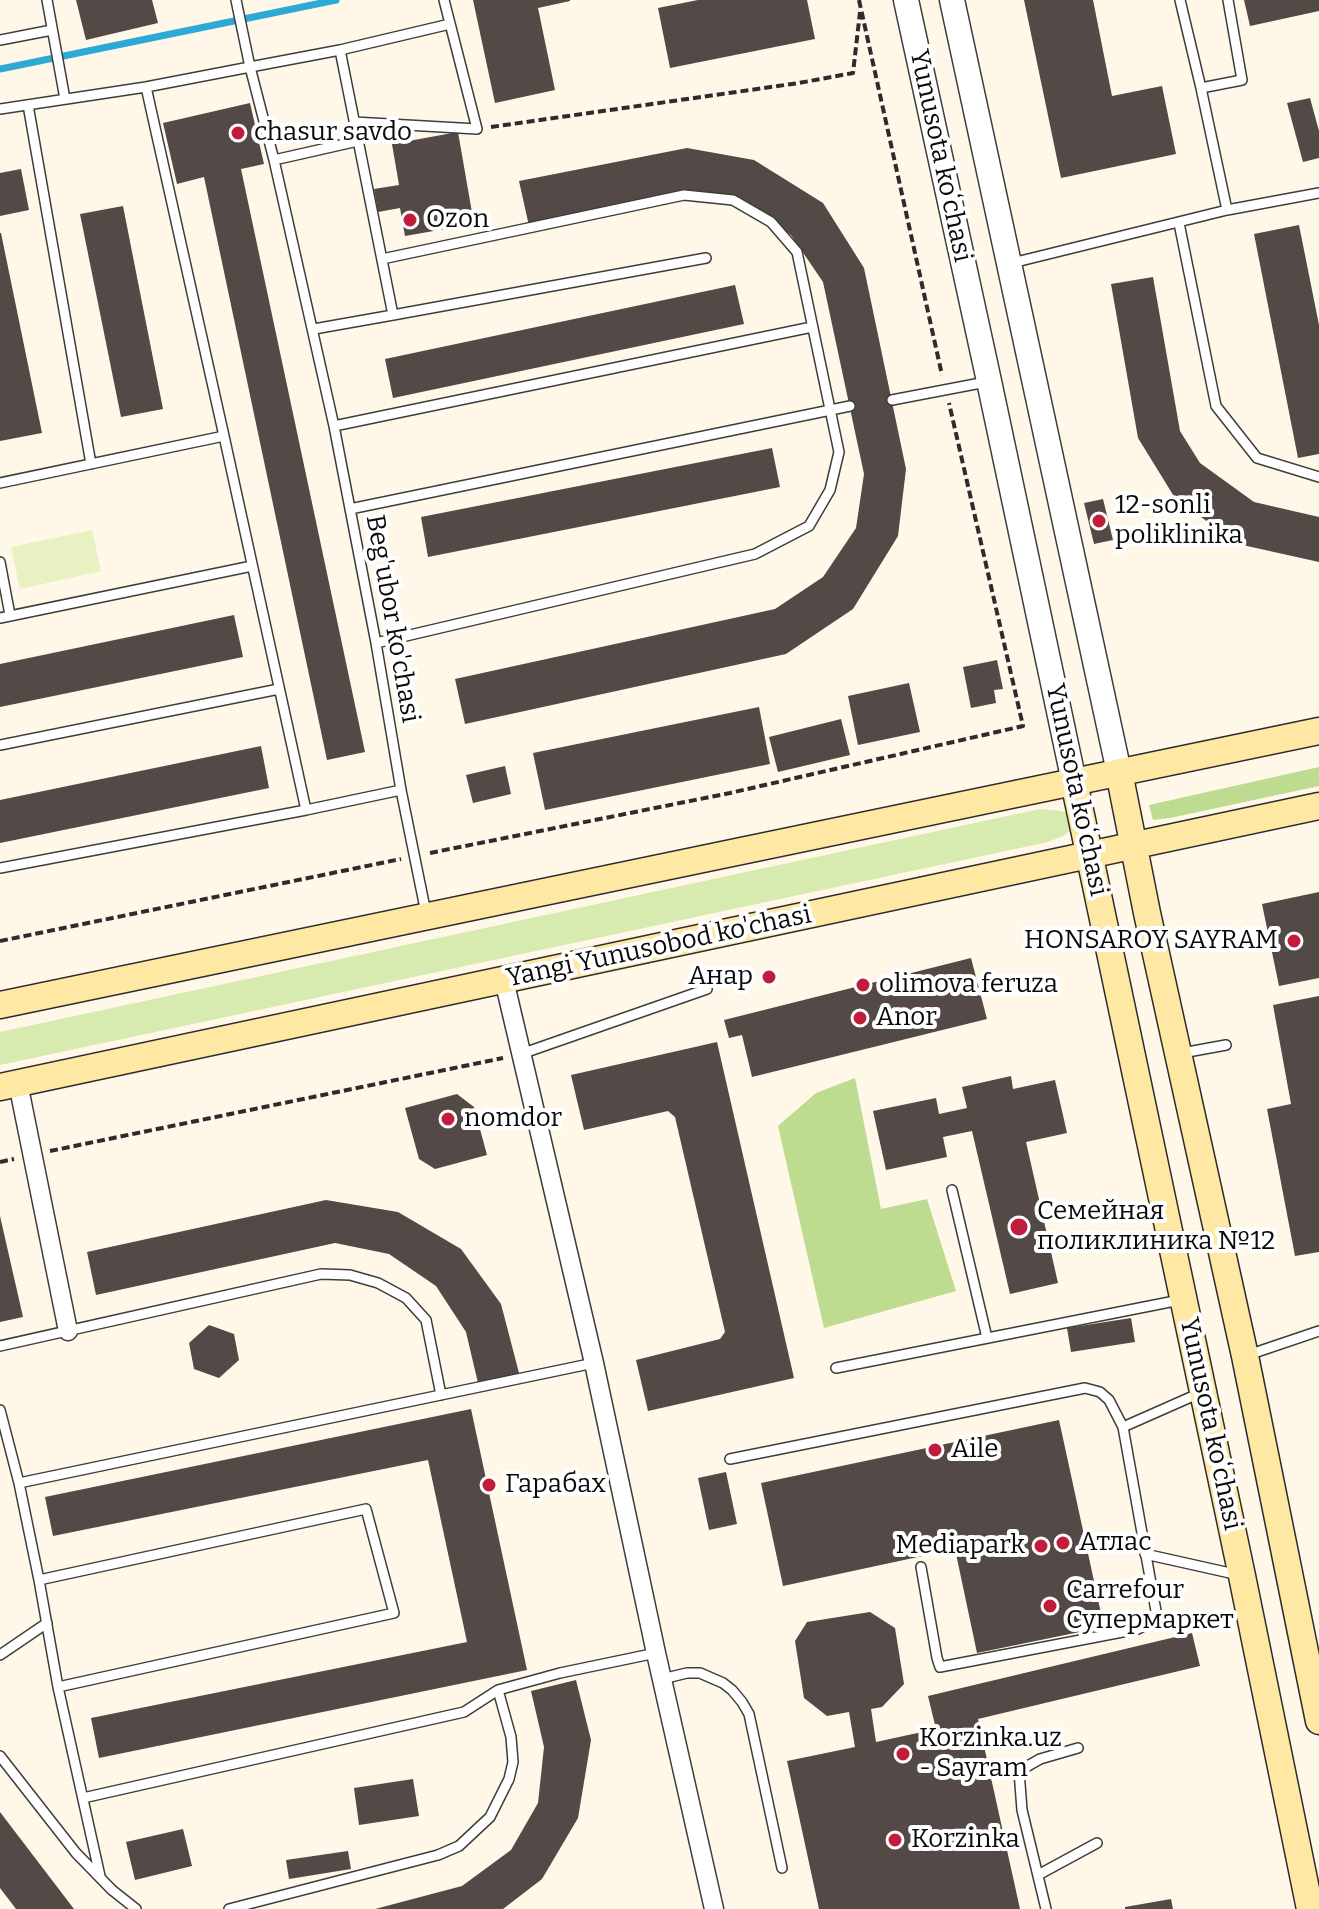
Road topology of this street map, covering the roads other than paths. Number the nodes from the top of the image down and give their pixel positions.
1 (47, 0) edge
2 (444, 0) edge
3 (906, 0) edge
4 (952, 0) edge
5 (1180, 0) edge
6 (1228, 0) edge
7 (236, 2) edge
8 (450, 24) junction
9 (52, 30) junction
10 (0, 40) edge
11 (340, 50) junction
12 (250, 67) junction
13 (146, 87) junction
14 (1201, 88) junction
15 (65, 99) junction
16 (28, 105) junction
17 (0, 109) edge
18 (354, 122) junction
19 (358, 141) junction
20 (274, 160) junction
21 (1319, 193) edge
22 (1227, 210) junction
23 (1179, 223) junction
24 (706, 258) dead end
25 (382, 259) junction
26 (1008, 263) junction
27 (393, 315) junction
28 (812, 327) junction
29 (314, 329) junction
30 (989, 381) junction
31 (892, 400) dead end
32 (850, 406) dead end
33 (831, 410) junction
34 (334, 426) junction
35 (224, 436) junction
36 (91, 464) junction
37 (1319, 477) edge
38 (0, 483) edge
39 (350, 509) junction
40 (0, 562) edge
41 (252, 566) junction
42 (5, 616) edge
43 (376, 643) junction
44 (279, 689) junction
45 (1319, 731) edge
46 (0, 745) edge
47 (1119, 772) junction
48 (1074, 782) junction
49 (401, 790) junction
50 (1319, 806) edge
51 (306, 810) junction
52 (1134, 845) junction
53 (1089, 855) junction
54 (0, 868) edge
55 (427, 916) junction
56 (504, 980) junction
57 (707, 989) dead end
58 (0, 1005) edge
59 (1226, 1045) dead end
60 (521, 1054) junction
61 (1178, 1054) junction
62 (9, 1085) edge
63 (952, 1190) dead end
64 (1184, 1299) junction
65 (68, 1331) junction
66 (1319, 1331) edge
67 (987, 1338) junction
68 (0, 1346) edge
69 (1245, 1356) junction
70 (594, 1363) junction
71 (836, 1368) dead end
72 (1203, 1391) junction
73 (441, 1395) junction
74 (0, 1410) edge
75 (1123, 1427) junction
76 (730, 1459) dead end
77 (19, 1483) junction
78 (1145, 1554) junction
79 (921, 1567) dead end
80 (1242, 1576) junction
81 (39, 1580) junction
82 (47, 1623) junction
83 (656, 1653) junction
84 (0, 1655) edge
85 (662, 1679) junction
86 (58, 1687) junction
87 (498, 1690) junction
88 (1319, 1721) edge
89 (1078, 1748) dead end
90 (0, 1756) edge
91 (83, 1798) junction
92 (1097, 1843) dead end
93 (782, 1868) dead end
94 (1038, 1875) junction
95 (100, 1876) junction
96 (136, 1909) edge
97 (229, 1909) edge
98 (714, 1909) edge
99 (1046, 1909) edge
100 (1310, 1909) edge

1 - 9 lane
2 - 8 lane
3 - 30 street, Yunusota koʻchasi
4 - 26 street, Yunusota koʻchasi
5 - 14 lane
6 - 14 lane
7 - 12 lane, Beg'ubor ko'chasi
8 - 11 lane
8 - 18 lane
9 - 10 lane
9 - 15 lane
11 - 12 lane
11 - 18 lane
12 - 13 lane
12 - 20 lane, Beg'ubor ko'chasi
13 - 15 lane
13 - 35 lane
14 - 22 lane
15 - 16 lane
16 - 17 lane
16 - 36 lane
18 - 19 lane
19 - 20 lane
19 - 25 lane
20 - 29 lane, Beg'ubor ko'chasi
21 - 22 lane
22 - 23 lane
23 - 26 lane
23 - 37 lane
24 - 27 lane
25 - 27 lane
25 - 28 lane
26 - 47 street, Yunusota koʻchasi
27 - 29 lane
28 - 33 lane
28 - 34 lane
29 - 34 lane, Beg'ubor ko'chasi
30 - 31 lane
30 - 48 street, Yunusota koʻchasi
32 - 33 lane
33 - 39 lane
33 - 43 lane
34 - 39 lane, Beg'ubor ko'chasi
35 - 36 lane
35 - 41 lane
36 - 38 lane
39 - 43 lane, Beg'ubor ko'chasi
40 - 42 lane
41 - 42 lane
41 - 44 lane
43 - 49 lane, Beg'ubor ko'chasi
44 - 46 lane
44 - 51 lane
45 - 47 main road
47 - 48 main road
47 - 52 main road, Yunusota koʻchasi
48 - 53 main road, Yunusota koʻchasi
48 - 55 main road
49 - 51 lane
49 - 55 lane, Beg'ubor ko'chasi
50 - 52 main road, Yangi Yunusobod ko'chasi
51 - 54 lane
52 - 53 main road, Yangi Yunusobod ko'chasi
52 - 61 main road, Yunusota koʻchasi
53 - 56 main road, Yangi Yunusobod ko'chasi
53 - 64 main road, Yunusota koʻchasi
55 - 58 main road
56 - 60 street
56 - 62 main road, Yangi Yunusobod ko'chasi
57 - 60 lane
59 - 61 lane
60 - 70 street
61 - 69 main road, Yunusota koʻchasi
62 - 65 street
63 - 67 lane
64 - 67 lane
64 - 72 main road, Yunusota koʻchasi
65 - 68 lane
65 - 73 lane
66 - 69 lane
67 - 71 lane
69 - 88 main road, Yunusota koʻchasi
70 - 73 lane
70 - 83 street
72 - 75 lane
72 - 80 main road, Yunusota koʻchasi
73 - 77 lane
74 - 77 lane
75 - 76 lane
75 - 78 lane
77 - 81 lane
78 - 79 lane
78 - 80 lane
80 - 100 main road, Yunusota koʻchasi
81 - 82 lane
81 - 86 lane
82 - 84 lane
82 - 86 lane
83 - 85 street
83 - 87 lane
85 - 93 lane
85 - 98 street
86 - 91 lane
87 - 91 lane
87 - 97 lane
89 - 94 lane
90 - 95 lane
91 - 95 lane
92 - 94 lane
94 - 99 lane
95 - 96 lane

